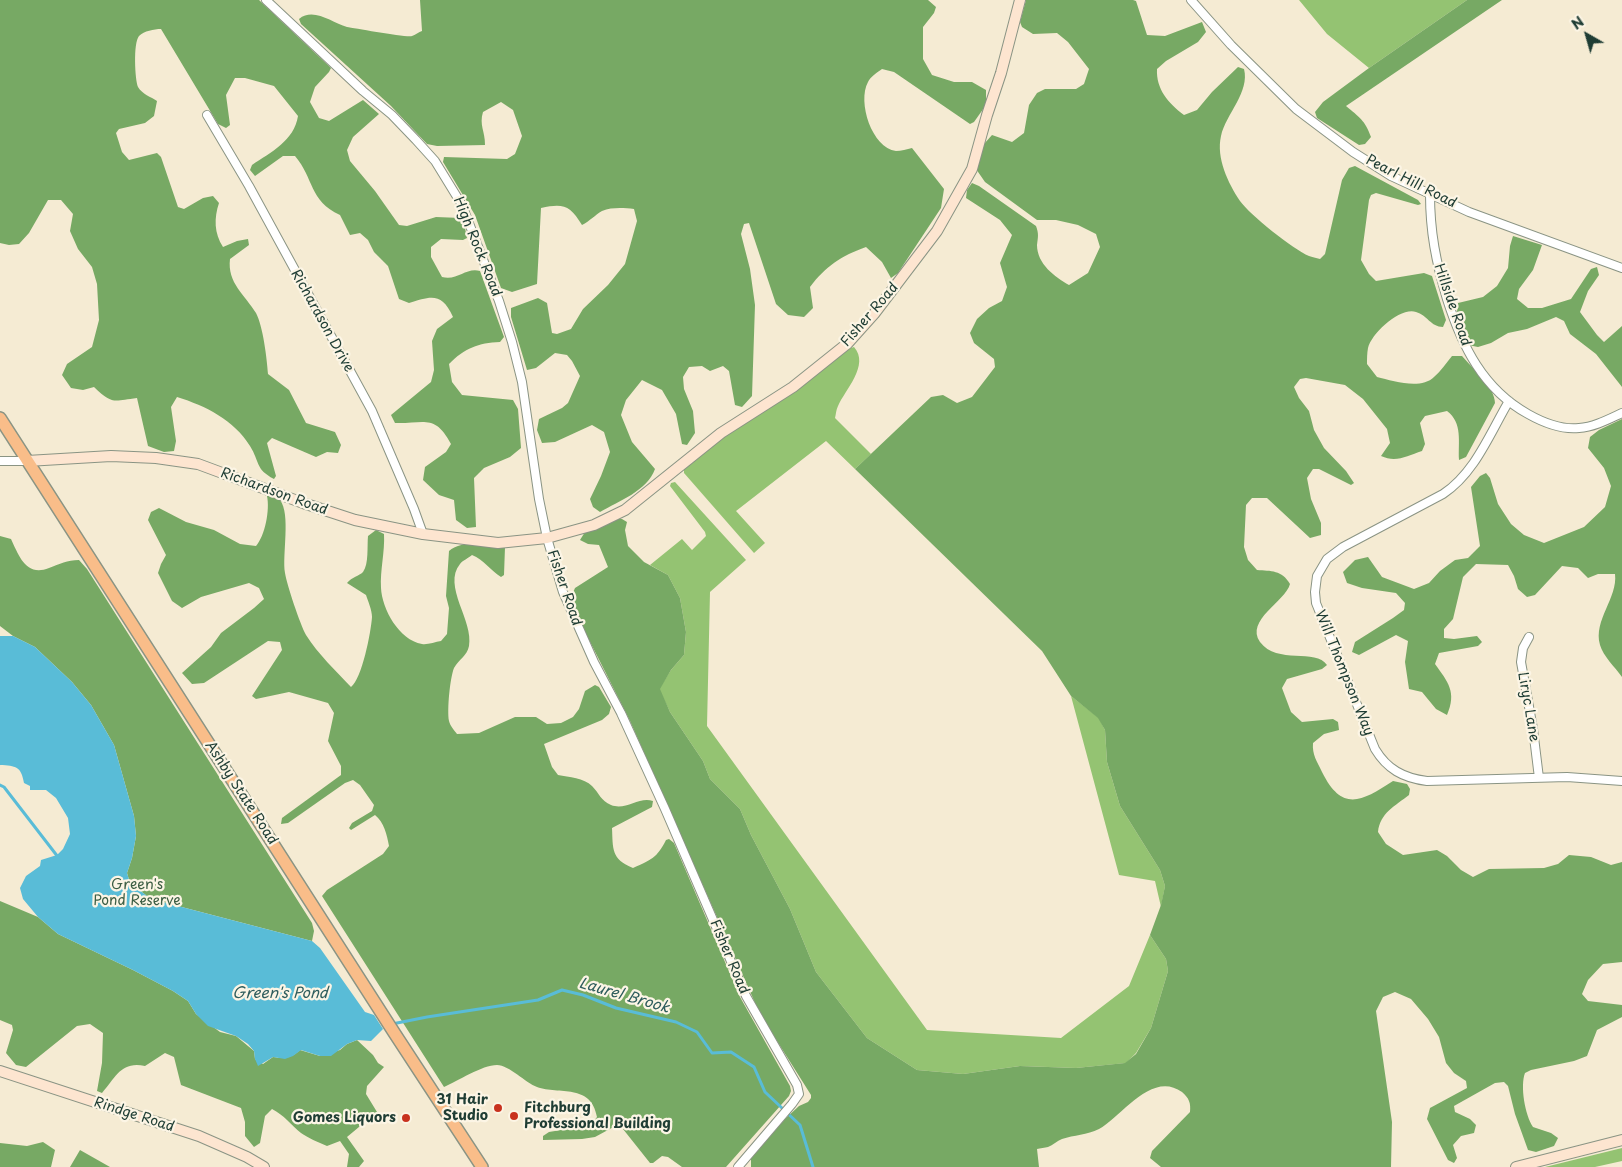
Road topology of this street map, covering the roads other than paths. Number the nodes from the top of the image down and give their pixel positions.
1 (266, 0) edge
2 (1020, 0) edge
3 (1190, 0) edge
4 (207, 116) dead end
5 (1430, 194) junction
6 (1622, 268) edge
7 (1509, 401) junction
8 (1622, 414) edge
9 (0, 418) edge
10 (27, 461) junction
11 (0, 462) edge
12 (423, 534) junction
13 (547, 538) junction
14 (1529, 637) dead end
15 (1539, 778) junction
16 (1622, 781) edge
17 (0, 1071) edge
18 (1622, 1140) edge
19 (264, 1167) edge
20 (482, 1167) edge
21 (738, 1167) edge
22 (1516, 1167) edge

1 - 13 street, High Rock Road
2 - 13 street, Fisher Road
3 - 5 street, Pearl Hill Road
4 - 12 street, Richardson Drive
5 - 6 street, Pearl Hill Road
5 - 7 street, Hillside Road
7 - 8 street, Hillside Road
7 - 15 street, Will Thompson Way
9 - 10 main road, Ashby State Road
10 - 11 street, Richardson Road
10 - 12 street, Richardson Road
10 - 20 main road, Ashby State Road
12 - 13 street, Richardson Road
13 - 21 street, Fisher Road
14 - 15 street, Liryc Lane
15 - 16 street, Will Thompson Way
17 - 19 street, Rindge Road
18 - 22 street

